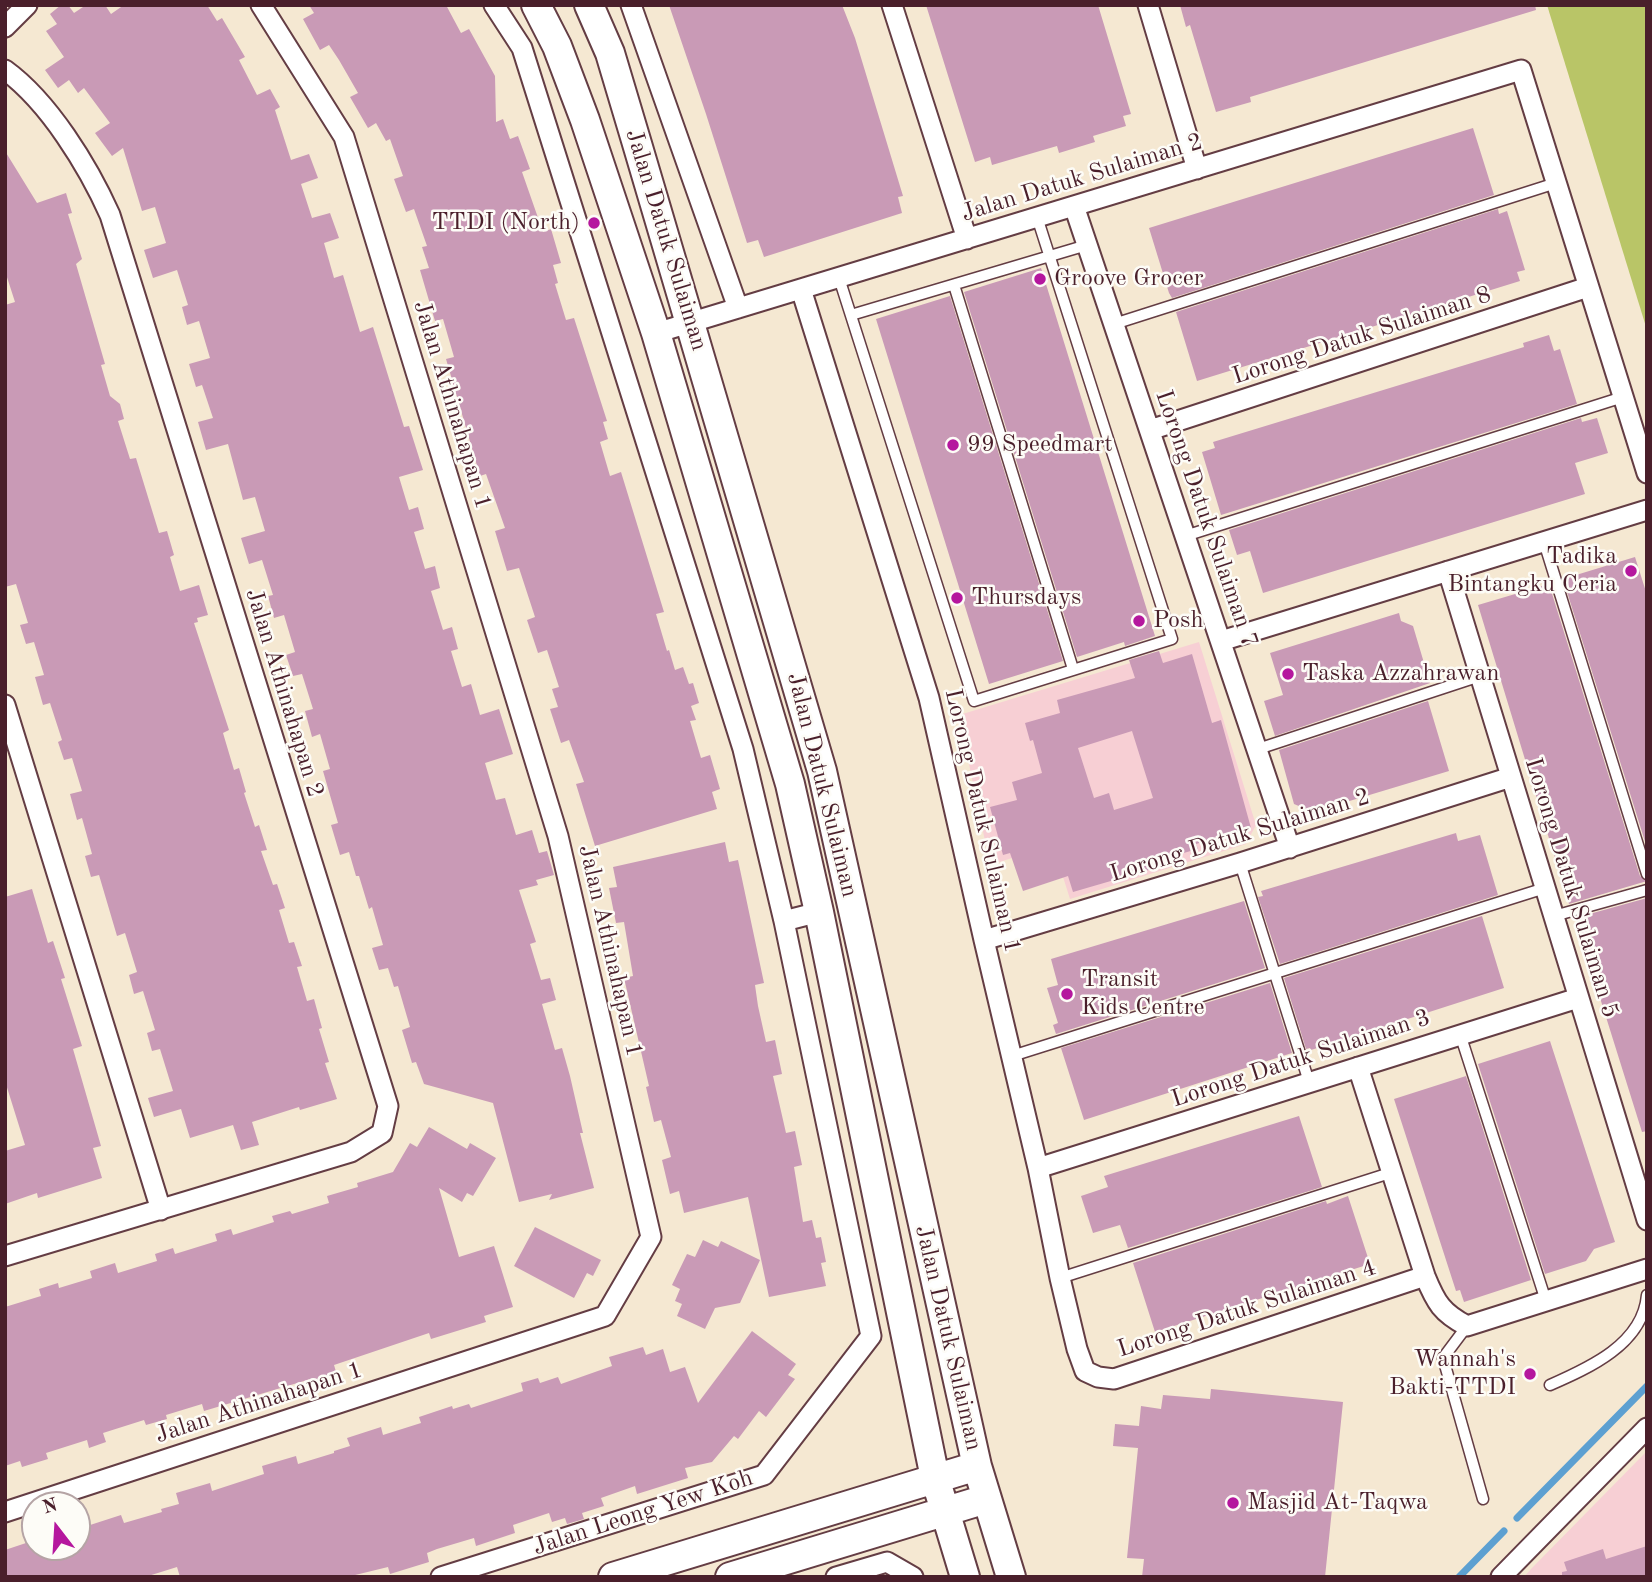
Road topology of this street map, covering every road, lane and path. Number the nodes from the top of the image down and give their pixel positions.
1 (27, 5) edge
2 (261, 5) edge
3 (494, 5) edge
4 (536, 5) edge
5 (589, 5) edge
6 (892, 5) edge
7 (1148, 5) edge
8 (637, 7) edge
9 (5, 27) edge
10 (5, 70) edge
11 (1197, 169) junction
12 (1556, 183) junction
13 (1074, 206) junction
14 (1037, 218) junction
15 (967, 239) junction
16 (1087, 245) junction
17 (1049, 256) junction
18 (838, 278) junction
19 (954, 285) junction
20 (1588, 287) junction
21 (801, 289) junction
22 (738, 309) junction
23 (851, 315) junction
24 (691, 323) junction
25 (1114, 324) junction
26 (656, 333) junction
27 (1623, 397) junction
28 (1150, 430) junction
29 (1647, 474) edge
30 (1647, 510) edge
31 (1185, 536) junction
32 (1544, 542) junction
33 (1448, 571) junction
34 (1221, 641) junction
35 (1073, 669) junction
36 (1480, 676) junction
37 (5, 705) edge
38 (1258, 749) junction
39 (1511, 777) junction
40 (1290, 848) junction
41 (1240, 863) junction
42 (1647, 874) edge
43 (1545, 888) junction
44 (1647, 890) edge
45 (819, 912) junction
46 (1553, 916) junction
47 (784, 921) junction
48 (984, 940) junction
49 (1276, 971) junction
50 (1578, 998) junction
51 (1460, 1034) junction
52 (1012, 1056) junction
53 (1358, 1067) junction
54 (1308, 1082) junction
55 (1038, 1168) junction
56 (1393, 1172) junction
57 (161, 1210) junction
58 (1647, 1220) edge
59 (5, 1256) edge
60 (1647, 1269) edge
61 (1425, 1276) junction
62 (1060, 1278) junction
63 (1647, 1295) edge
64 (1546, 1301) junction
65 (1467, 1326) junction
66 (1085, 1371) joint
67 (1549, 1385) dead end
68 (1647, 1428) edge
69 (977, 1466) junction
70 (935, 1478) junction
71 (986, 1499) junction
72 (1483, 1499) dead end
73 (944, 1511) junction
74 (5, 1512) edge
75 (441, 1577) edge
76 (613, 1577) edge
77 (730, 1577) edge
78 (836, 1577) edge
79 (913, 1577) edge
80 (965, 1577) edge
81 (1011, 1577) edge
82 (1501, 1577) edge

1 - 9 street
2 - 74 street, Jalan Athinahapan 1
3 - 47 street
4 - 26 main road, Jalan Datuk Sulaiman
5 - 24 main road, Jalan Datuk Sulaiman
6 - 15 street
7 - 11 street
8 - 22 street, Jalan Datuk Sulaiman
10 - 57 street, Jalan Athinahapan 2
11 - 12 street, Jalan Datuk Sulaiman 2
11 - 13 street, Jalan Datuk Sulaiman 2
12 - 20 street
12 - 25 lane
13 - 14 street, Jalan Datuk Sulaiman 2
13 - 16 street, Lorong Datuk Sulaiman 7
14 - 15 street, Jalan Datuk Sulaiman 2
14 - 17 lane
15 - 18 street, Jalan Datuk Sulaiman 2
16 - 17 lane
16 - 25 street, Lorong Datuk Sulaiman 7
17 - 19 lane
17 - 35 lane
18 - 21 street, Jalan Datuk Sulaiman 2
18 - 23 lane, Lorong Datuk Sulaiman 1
19 - 23 lane
19 - 35 lane
20 - 27 street
20 - 28 street, Lorong Datuk Sulaiman 8
21 - 22 street, Jalan Datuk Sulaiman 2
21 - 48 street, Lorong Datuk Sulaiman 1
22 - 24 street, Jalan Datuk Sulaiman 2
23 - 35 lane, Lorong Datuk Sulaiman 1
24 - 26 street, Jalan Datuk Sulaiman 2
24 - 69 main road, Jalan Datuk Sulaiman
25 - 28 street, Lorong Datuk Sulaiman 7
26 - 45 main road, Jalan Datuk Sulaiman
27 - 29 street
27 - 31 lane
28 - 31 street, Lorong Datuk Sulaiman 7
30 - 32 street
31 - 34 street, Lorong Datuk Sulaiman 7
32 - 33 street
32 - 42 lane
33 - 34 street
33 - 36 street, Lorong Datuk Sulaiman 5
34 - 38 street, Lorong Datuk Sulaiman 7
36 - 38 lane
36 - 39 street, Lorong Datuk Sulaiman 5
37 - 57 street
38 - 40 street, Lorong Datuk Sulaiman 7
39 - 40 street, Lorong Datuk Sulaiman 2
39 - 43 street, Lorong Datuk Sulaiman 5
40 - 41 street, Lorong Datuk Sulaiman 2
41 - 48 street, Lorong Datuk Sulaiman 2
41 - 49 lane
43 - 46 street, Lorong Datuk Sulaiman 5
43 - 49 lane
44 - 46 lane
45 - 47 street, Jalan Datuk Sulaiman
45 - 70 main road, Jalan Datuk Sulaiman
46 - 50 street, Lorong Datuk Sulaiman 5
47 - 75 street, Jalan Leong Yew Koh
48 - 52 street, Lorong Datuk Sulaiman 1
49 - 52 lane
49 - 54 lane
50 - 51 street, Lorong Datuk Sulaiman 3
50 - 58 street, Lorong Datuk Sulaiman 5
51 - 53 street, Lorong Datuk Sulaiman 3
51 - 64 lane
52 - 55 street, Lorong Datuk Sulaiman 1
53 - 54 street, Lorong Datuk Sulaiman 3
53 - 56 street
54 - 55 street, Lorong Datuk Sulaiman 3
55 - 62 street, Lorong Datuk Sulaiman 1
56 - 61 street
56 - 62 lane
57 - 59 street, Jalan Athinahapan 2
60 - 64 street
61 - 65 street
61 - 66 street, Lorong Datuk Sulaiman 4
62 - 66 street, Lorong Datuk Sulaiman 1
63 - 67 lane
64 - 65 street
65 - 72 lane
68 - 82 street
69 - 70 main road
69 - 71 main road, Jalan Datuk Sulaiman
70 - 73 main road, Jalan Datuk Sulaiman
70 - 76 main road
71 - 73 main road
71 - 81 main road, Jalan Datuk Sulaiman
73 - 77 main road
73 - 80 main road, Jalan Datuk Sulaiman
78 - 79 street

